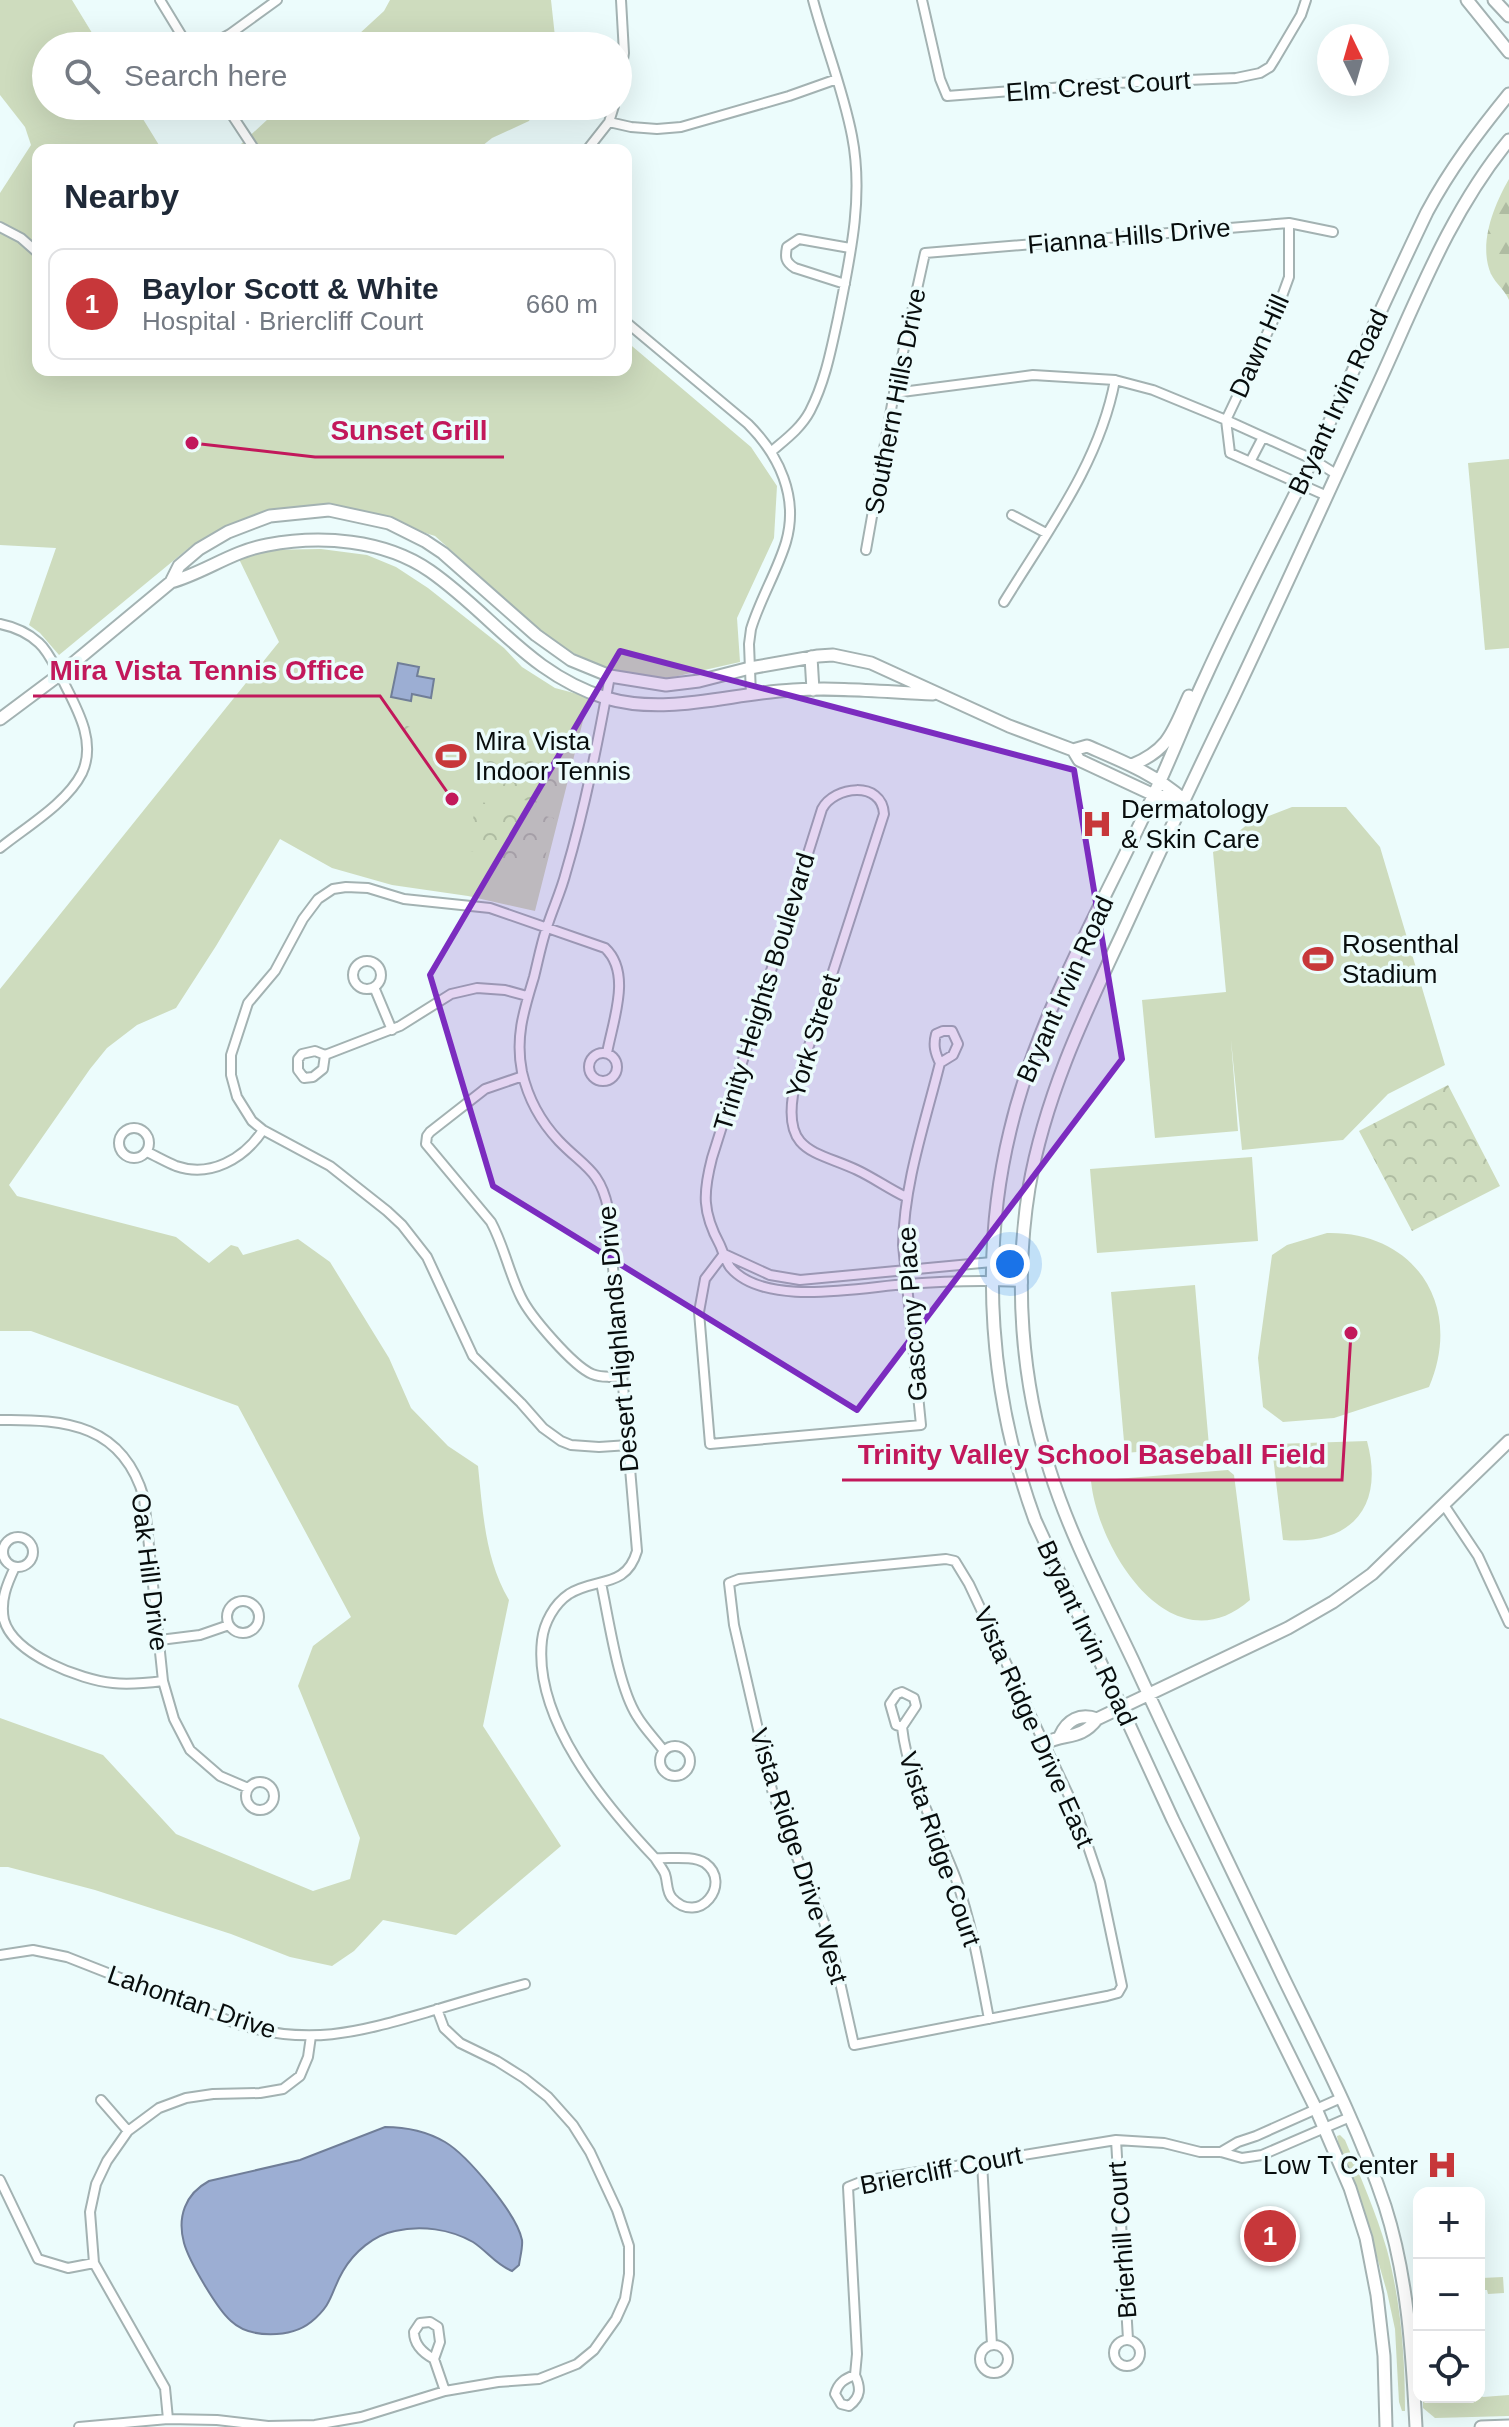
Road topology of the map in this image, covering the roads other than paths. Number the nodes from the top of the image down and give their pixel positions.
1 (160, 0) edge
2 (277, 0) edge
3 (621, 0) edge
4 (813, 0) edge
5 (922, 0) edge
6 (1306, 0) edge
7 (1467, 0) edge
8 (1494, 0) edge
9 (1509, 16) edge
10 (179, 32) edge
11 (233, 32) edge
12 (623, 32) edge
13 (1509, 52) edge
14 (837, 79) junction
15 (1509, 94) edge
16 (235, 120) edge
17 (609, 122) joint
18 (1509, 140) edge
19 (251, 144) edge
20 (592, 144) edge
21 (1289, 223) junction
22 (0, 227) edge
23 (1333, 232) dead end
24 (32, 248) edge
25 (850, 248) junction
26 (925, 253) joint
27 (845, 284) junction
28 (632, 327) edge
29 (1115, 380) junction
30 (894, 393) junction
31 (1226, 420) junction
32 (1263, 437) junction
33 (772, 451) junction
34 (1312, 459) junction
35 (1250, 462) junction
36 (1336, 474) junction
37 (1300, 484) junction
38 (1327, 496) junction
39 (1012, 515) dead end
40 (1046, 533) junction
41 (866, 550) dead end
42 (171, 582) junction
43 (1004, 602) dead end
44 (0, 624) edge
45 (811, 657) junction
46 (750, 668) junction
47 (59, 675) junction
48 (610, 676) junction
49 (1205, 677) junction
50 (813, 690) junction
51 (941, 694) junction
52 (751, 695) junction
53 (606, 698) junction
54 (0, 719) edge
55 (1073, 750) junction
56 (1132, 765) junction
57 (1160, 780) junction
58 (1154, 795) junction
59 (1184, 800) junction
60 (884, 814) joint
61 (0, 848) edge
62 (546, 928) junction
63 (374, 987) dead end
64 (527, 996) junction
65 (392, 1030) junction
66 (607, 1053) dead end
67 (325, 1055) dead end
68 (940, 1063) dead end
69 (523, 1076) junction
70 (263, 1130) junction
71 (147, 1152) dead end
72 (906, 1197) junction
73 (724, 1254) junction
74 (992, 1262) junction
75 (1023, 1264) junction
76 (906, 1270) junction
77 (993, 1280) junction
78 (1023, 1282) junction
79 (907, 1284) junction
80 (623, 1376) junction
81 (0, 1420) edge
82 (1509, 1441) edge
83 (629, 1445) junction
84 (1444, 1505) junction
85 (955, 1561) joint
86 (15, 1567) dead end
87 (601, 1583) junction
88 (1509, 1623) edge
89 (229, 1625) junction
90 (160, 1640) junction
91 (163, 1681) junction
92 (1148, 1693) junction
93 (1121, 1708) junction
94 (902, 1727) dead end
95 (1045, 1743) junction
96 (664, 1751) dead end
97 (248, 1788) dead end
98 (655, 1858) junction
99 (0, 1955) edge
100 (525, 1984) dead end
101 (437, 2009) junction
102 (989, 2019) junction
103 (311, 2036) junction
104 (1341, 2098) junction
105 (101, 2100) dead end
106 (1316, 2109) junction
107 (1350, 2117) junction
108 (1325, 2128) junction
109 (128, 2131) junction
110 (1263, 2133) junction
111 (1116, 2140) junction
112 (1271, 2150) junction
113 (1221, 2152) junction
114 (982, 2162) junction
115 (0, 2180) edge
116 (94, 2263) junction
117 (1128, 2339) dead end
118 (992, 2345) dead end
119 (434, 2359) junction
120 (855, 2375) dead end
121 (445, 2391) junction
122 (168, 2419) junction
123 (1509, 2426) edge
124 (79, 2427) edge
125 (1386, 2427) edge
126 (1416, 2427) edge
127 (1481, 2427) edge

1 - 10 street
2 - 11 street
3 - 12 street
4 - 14 street
5 - 6 street, Elm Crest Court
7 - 13 main road
8 - 9 main road
14 - 17 street
14 - 25 street
15 - 34 main road, Bryant Irvin Road
16 - 19 street
17 - 20 street
18 - 36 main road, Bryant Irvin Road
21 - 23 street, Fianna Hills Drive
21 - 26 street, Fianna Hills Drive
21 - 31 street, Dawn Hill
22 - 24 street
25 - 27 street
25 - 27 street
26 - 30 street, Southern Hills Drive
27 - 33 street
28 - 33 street
29 - 30 street
29 - 31 street
29 - 40 street
30 - 41 street, Southern Hills Drive
31 - 32 street
31 - 35 street
32 - 34 street
32 - 35 street
33 - 46 street
34 - 36 street
34 - 37 main road, Bryant Irvin Road
35 - 37 street
36 - 38 main road, Bryant Irvin Road
37 - 38 street
37 - 49 main road, Bryant Irvin Road
38 - 59 main road, Bryant Irvin Road
39 - 40 street
40 - 43 street
42 - 47 main road
42 - 48 main road
42 - 53 main road
44 - 47 street
45 - 46 main road
45 - 50 main road
45 - 51 main road
46 - 48 main road
46 - 52 street
47 - 54 main road
47 - 61 street
48 - 53 street, Desert Highlands Drive
49 - 56 main road
49 - 57 main road, Bryant Irvin Road
50 - 51 main road
50 - 52 main road
51 - 55 main road
52 - 53 main road
53 - 62 street, Desert Highlands Drive
55 - 56 main road
55 - 58 main road
56 - 57 main road
57 - 58 main road, Bryant Irvin Road
57 - 59 main road
58 - 59 main road
58 - 74 main road, Bryant Irvin Road
59 - 75 main road, Bryant Irvin Road
60 - 72 street, York Street
60 - 73 street, Trinity Heights Boulevard
62 - 64 street, Desert Highlands Drive
62 - 66 street
62 - 70 street
63 - 65 street
64 - 65 street
64 - 69 street, Desert Highlands Drive
65 - 67 street
68 - 72 street, Gascony Place
69 - 80 street, Desert Highlands Drive
69 - 80 street
70 - 71 street
70 - 83 street
72 - 76 street, Gascony Place
73 - 76 street
73 - 79 street, Trinity Heights Boulevard
73 - 79 street, Gascony Place
74 - 75 street
74 - 76 street
74 - 77 main road, Bryant Irvin Road
75 - 78 main road, Bryant Irvin Road
76 - 79 street, Gascony Place
77 - 78 street, Trinity Heights Boulevard
77 - 79 street, Trinity Heights Boulevard
77 - 93 main road, Bryant Irvin Road
78 - 92 main road, Bryant Irvin Road
80 - 83 street, Desert Highlands Drive
81 - 90 street, Oak Hill Drive
82 - 84 main road
83 - 87 street, Desert Highlands Drive
84 - 88 street
84 - 92 main road
85 - 95 street, Vista Ridge Drive East
85 - 102 street, Vista Ridge Drive West
86 - 91 street
87 - 96 street
87 - 98 street, Desert Highlands Drive
89 - 89 street
89 - 90 street
90 - 91 street, Oak Hill Drive
91 - 97 street, Oak Hill Drive
92 - 93 main road
92 - 104 main road, Bryant Irvin Road
93 - 95 main road
93 - 106 main road, Bryant Irvin Road
94 - 102 street, Vista Ridge Court
95 - 102 street, Vista Ridge Drive East
98 - 98 street, Desert Highlands Drive
99 - 103 street, Lahontan Drive
100 - 101 street, Lahontan Drive
101 - 103 street, Lahontan Drive
101 - 121 street
103 - 109 street
104 - 106 street
104 - 107 main road, Bryant Irvin Road
105 - 109 street
106 - 108 main road, Bryant Irvin Road
106 - 110 street
107 - 108 street, Briercliff Court
107 - 126 main road, Bryant Irvin Road
108 - 112 street, Briercliff Court
108 - 125 main road, Bryant Irvin Road
109 - 116 street
110 - 112 street
110 - 113 street
111 - 113 street, Briercliff Court
111 - 114 street, Briercliff Court
111 - 117 street, Brierhill Court
112 - 113 street, Briercliff Court
114 - 118 street
114 - 120 street, Briercliff Court
115 - 116 street
116 - 122 street
119 - 119 street
119 - 121 street
121 - 122 street
122 - 124 street
123 - 127 main road

